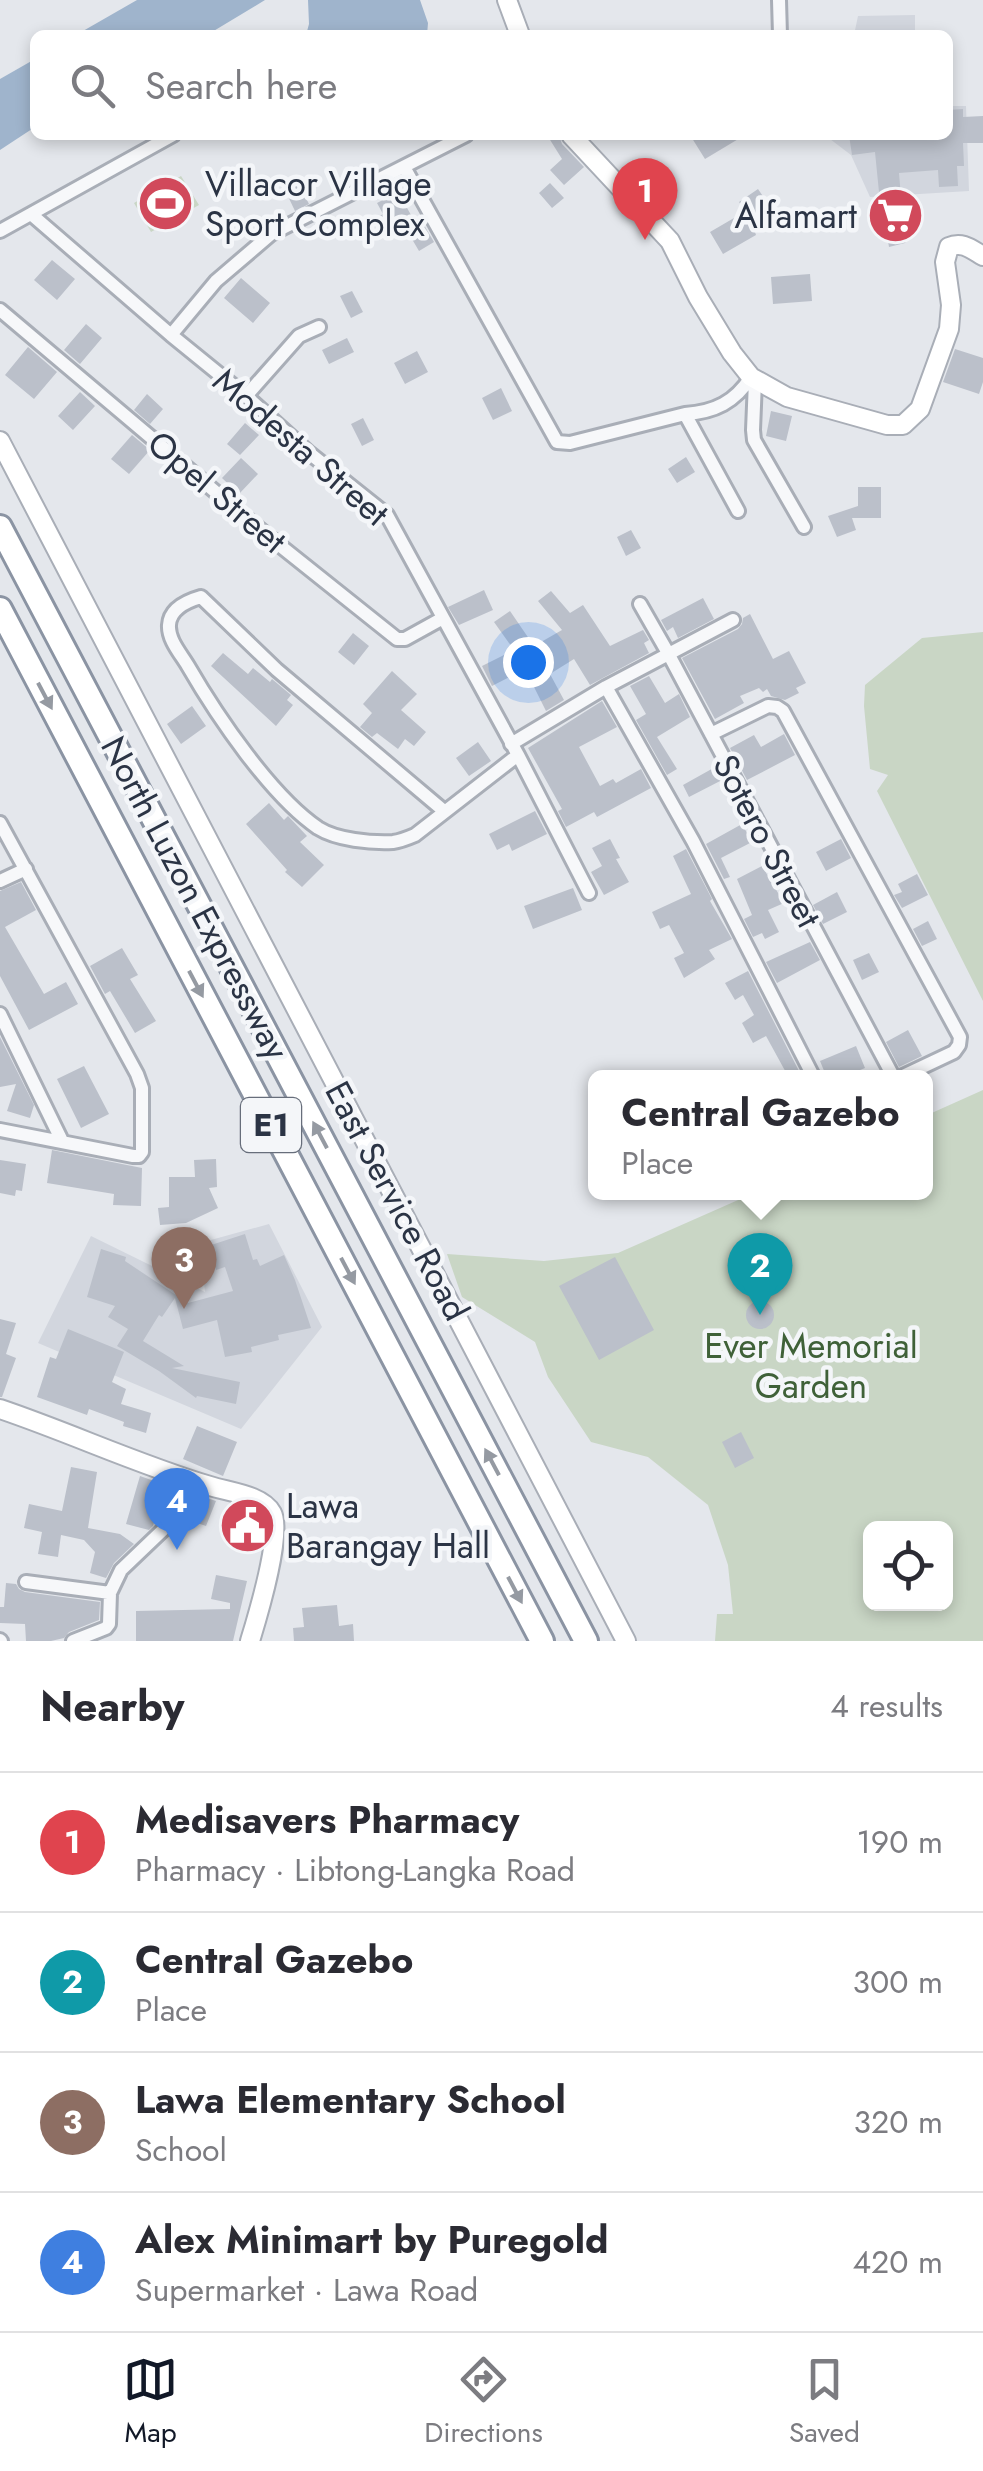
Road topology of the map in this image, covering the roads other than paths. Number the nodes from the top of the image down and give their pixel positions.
1 (507, 0) edge
2 (779, 0) edge
3 (518, 30) edge
4 (780, 30) edge
5 (164, 140) edge
6 (456, 140) edge
7 (576, 140) edge
8 (404, 167) junction
9 (31, 214) junction
10 (0, 231) edge
11 (983, 256) edge
12 (0, 310) edge
13 (319, 327) dead end
14 (171, 336) junction
15 (753, 379) junction
16 (246, 396) junction
17 (686, 414) junction
18 (0, 441) edge
19 (738, 512) dead end
20 (0, 527) edge
21 (804, 527) dead end
22 (640, 604) dead end
23 (0, 610) edge
24 (444, 618) junction
25 (732, 620) dead end
26 (668, 654) junction
27 (606, 687) junction
28 (711, 734) junction
29 (514, 750) junction
30 (444, 811) junction
31 (0, 823) edge
32 (26, 868) junction
33 (0, 881) edge
34 (589, 893) dead end
35 (0, 1014) edge
36 (810, 1070) edge
37 (892, 1070) edge
38 (914, 1070) edge
39 (0, 1130) edge
40 (62, 1142) junction
41 (0, 1409) edge
42 (194, 1481) junction
43 (26, 1582) dead end
44 (110, 1593) junction
45 (73, 1641) edge
46 (250, 1641) edge
47 (542, 1641) edge
48 (586, 1641) edge
49 (626, 1641) edge

1 - 3 street
2 - 4 street
5 - 9 street
6 - 8 street
7 - 15 street
8 - 14 street
8 - 17 street
9 - 10 street
9 - 14 street, Modesta Street
11 - 15 street
12 - 24 street, Opel Street
13 - 16 street
14 - 16 street, Modesta Street
15 - 17 street
15 - 21 street
16 - 24 street, Modesta Street
17 - 19 street
18 - 49 street, East Service Road
48 -> 20 highway, North Luzon Expressway / E1
22 - 26 street, Sotero Street
23 -> 47 highway, North Luzon Expressway / E1
24 - 29 street, Modesta Street
25 - 26 street
26 - 27 street
26 - 28 street, Sotero Street
27 - 29 street
27 - 36 street
28 - 37 street, Sotero Street
28 - 38 street
29 - 30 street
29 - 34 street, Modesta Street
30 - 30 street
31 - 32 street
32 - 33 street
32 - 40 street
35 - 40 street
39 - 40 street
41 - 42 street
42 - 44 street
42 - 46 street
43 - 44 street
44 - 45 street

